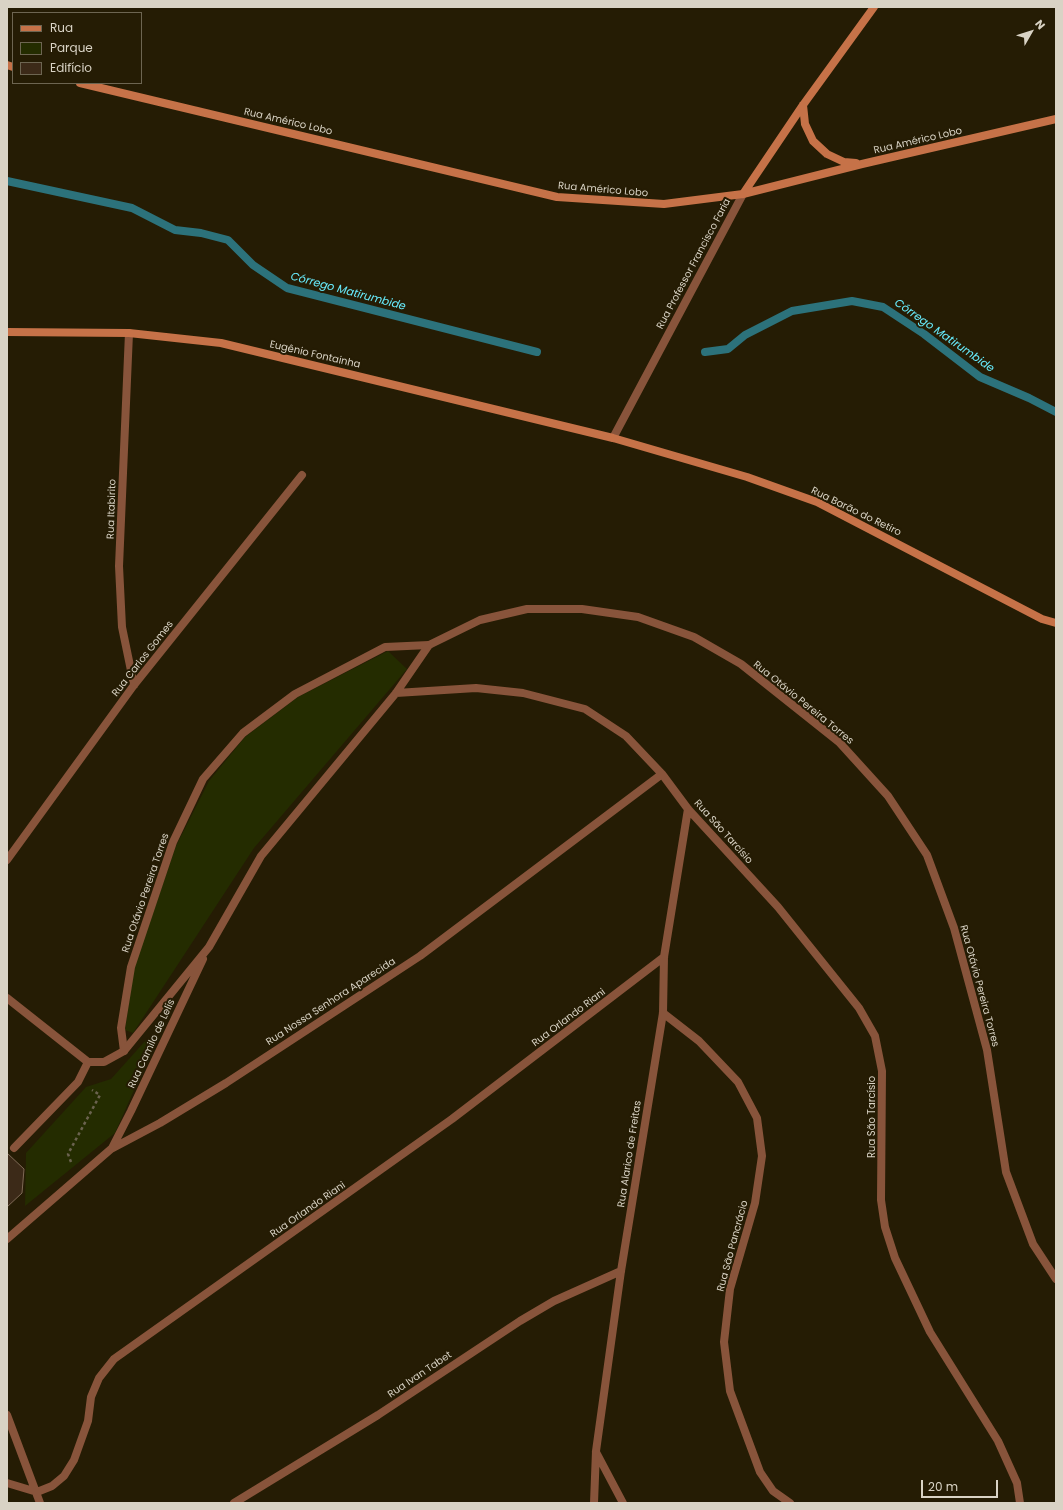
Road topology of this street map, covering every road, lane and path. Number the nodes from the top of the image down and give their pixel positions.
1 (874, 7) edge
2 (84, 84) edge
3 (803, 105) junction
4 (1056, 119) edge
5 (862, 164) junction
6 (743, 194) junction
7 (7, 332) edge
8 (129, 333) junction
9 (613, 438) junction
10 (302, 475) dead end
11 (1056, 623) edge
12 (430, 645) junction
13 (134, 685) junction
14 (396, 693) junction
15 (662, 774) junction
16 (688, 809) junction
17 (7, 860) edge
18 (209, 948) junction
19 (664, 957) junction
20 (7, 998) edge
21 (663, 1013) junction
22 (124, 1051) junction
23 (88, 1062) junction
24 (78, 1082) junction
25 (14, 1148) dead end
26 (111, 1149) junction
27 (77, 1179) junction
28 (7, 1239) edge
29 (621, 1271) junction
30 (1056, 1279) edge
31 (7, 1415) edge
32 (596, 1451) junction
33 (7, 1483) edge
34 (37, 1492) junction
35 (40, 1503) edge
36 (234, 1503) edge
37 (594, 1503) edge
38 (623, 1503) edge
39 (790, 1503) edge
40 (1020, 1503) edge

1 - 3 main road, Rua Professor Francisco Faria
2 - 6 main road, Rua Américo Lobo
3 - 5 main road
3 - 6 main road, Rua Professor Francisco Faria
4 - 5 main road, Rua Américo Lobo
5 - 6 main road, Rua Américo Lobo
6 - 9 street, Rua Professor Francisco Faria
7 - 8 main road, Eugênio Fontainha
8 - 9 main road, Eugênio Fontainha
8 - 13 street, Rua Itabirito
9 - 11 main road, Rua Barão do Retiro
10 - 13 street, Rua Carlos Gomes
12 - 14 street, Rua Otávio Pereira Torres
12 - 22 street, Rua Otávio Pereira Torres
12 - 30 street, Rua Otávio Pereira Torres
13 - 17 street, Rua Carlos Gomes
14 - 15 street, Rua São Tarcísio
14 - 18 street, Rua Otávio Pereira Torres
15 - 16 street, Rua São Tarcísio
15 - 26 street, Rua Nossa Senhora Aparecida
16 - 19 street, Rua Alarico de Freitas
16 - 40 street, Rua São Tarcísio
18 - 22 street, Rua Otávio Pereira Torres
18 - 26 street, Rua Camilo de Lelis
19 - 21 street, Rua Alarico de Freitas
19 - 34 street, Rua Orlando Riani
20 - 23 street
21 - 29 street, Rua Alarico de Freitas
21 - 39 street, Rua São Pancrácio
22 - 23 street, Rua Otávio Pereira Torres
23 - 24 street
24 - 25 street
24 - 27 path
26 - 27 street, Rua Nossa Senhora Aparecida
27 - 28 street, Rua Nossa Senhora Aparecida
29 - 32 street, Rua Alarico de Freitas
29 - 36 street, Rua Ivan Tabet
31 - 34 street
32 - 37 street, Rua Alarico de Freitas
32 - 38 street
33 - 34 street
34 - 35 street

